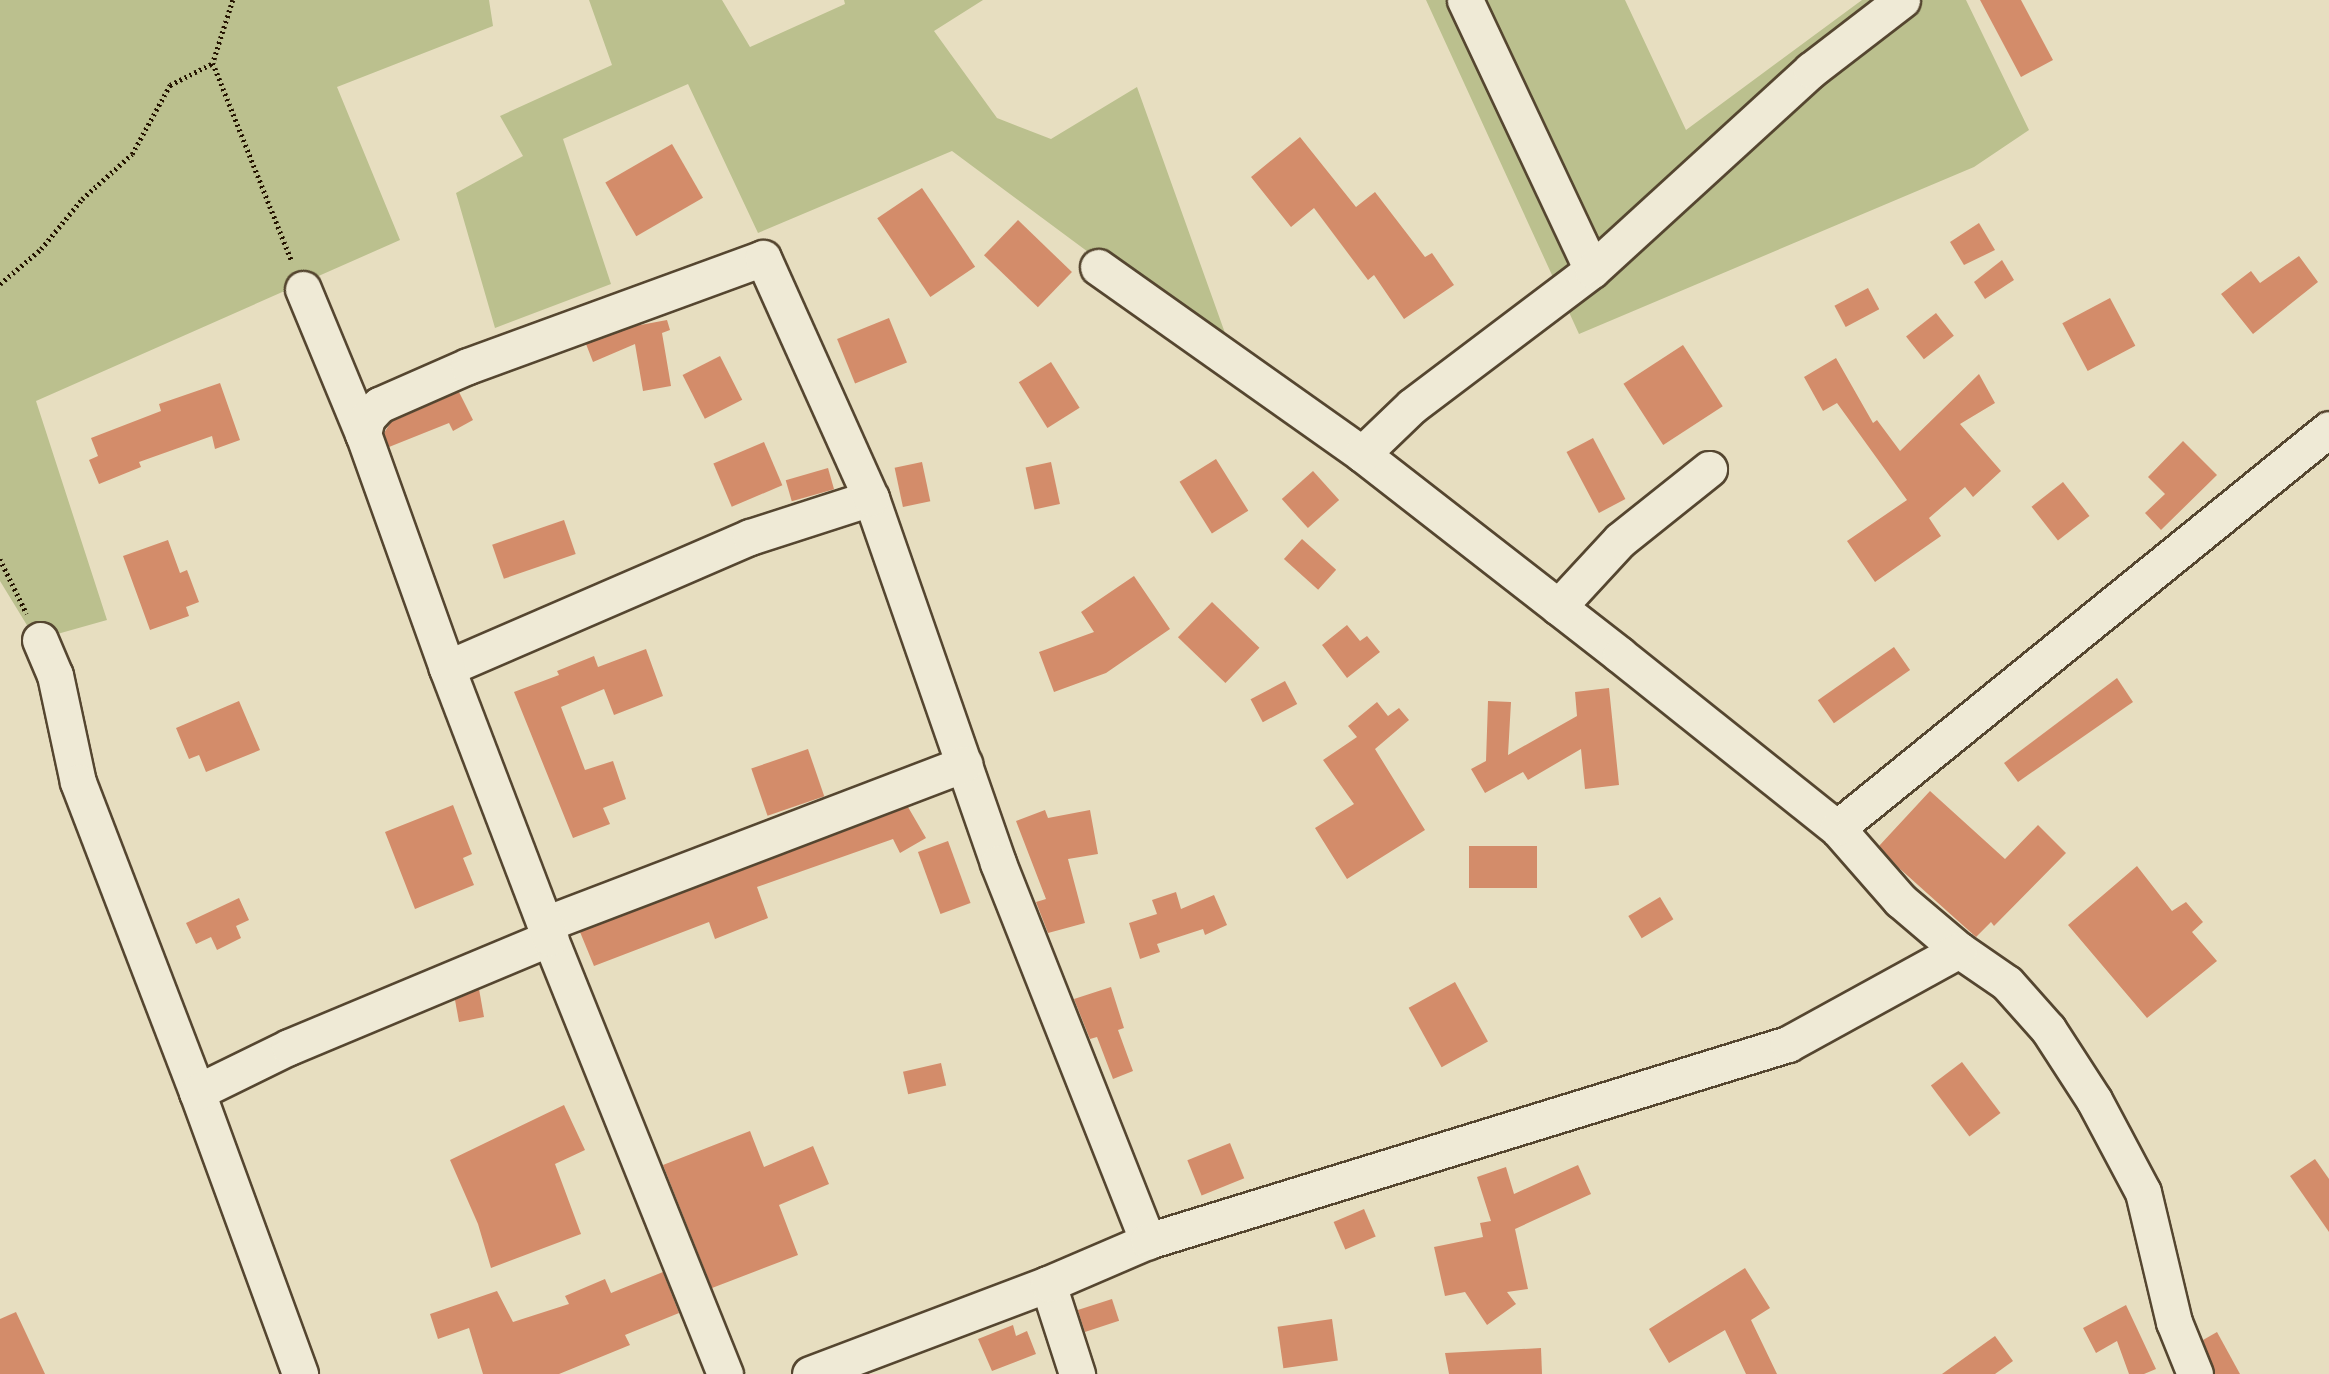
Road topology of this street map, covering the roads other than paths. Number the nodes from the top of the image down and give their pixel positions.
1 (1465, 0) edge
2 (1902, 0) edge
3 (1098, 267) dead end
4 (1592, 270) junction
5 (303, 289) road end
6 (2329, 429) edge
7 (363, 434) junction
8 (1362, 454) junction
9 (1709, 469) dead end
10 (871, 498) junction
11 (1558, 607) junction
12 (40, 640) road end
13 (447, 668) junction
14 (964, 764) junction
15 (1837, 828) junction
16 (547, 931) junction
17 (1959, 950) junction
18 (197, 1092) junction
19 (1148, 1241) junction
20 (1048, 1284) junction
21 (300, 1374) edge
22 (725, 1374) edge
23 (810, 1374) edge
24 (1077, 1374) edge
25 (2196, 1374) edge

1 - 4 street
2 - 4 street
3 - 8 street
4 - 8 street
5 - 7 street
6 - 15 street
7 - 10 street
7 - 13 street
8 - 11 street
9 - 11 street
10 - 13 street
10 - 14 street
11 - 15 street
12 - 18 street
13 - 16 street
14 - 16 street
14 - 19 street
15 - 17 street
16 - 18 street
16 - 22 street
17 - 19 street
17 - 25 street
18 - 21 street
19 - 20 street
20 - 23 street
20 - 24 street

